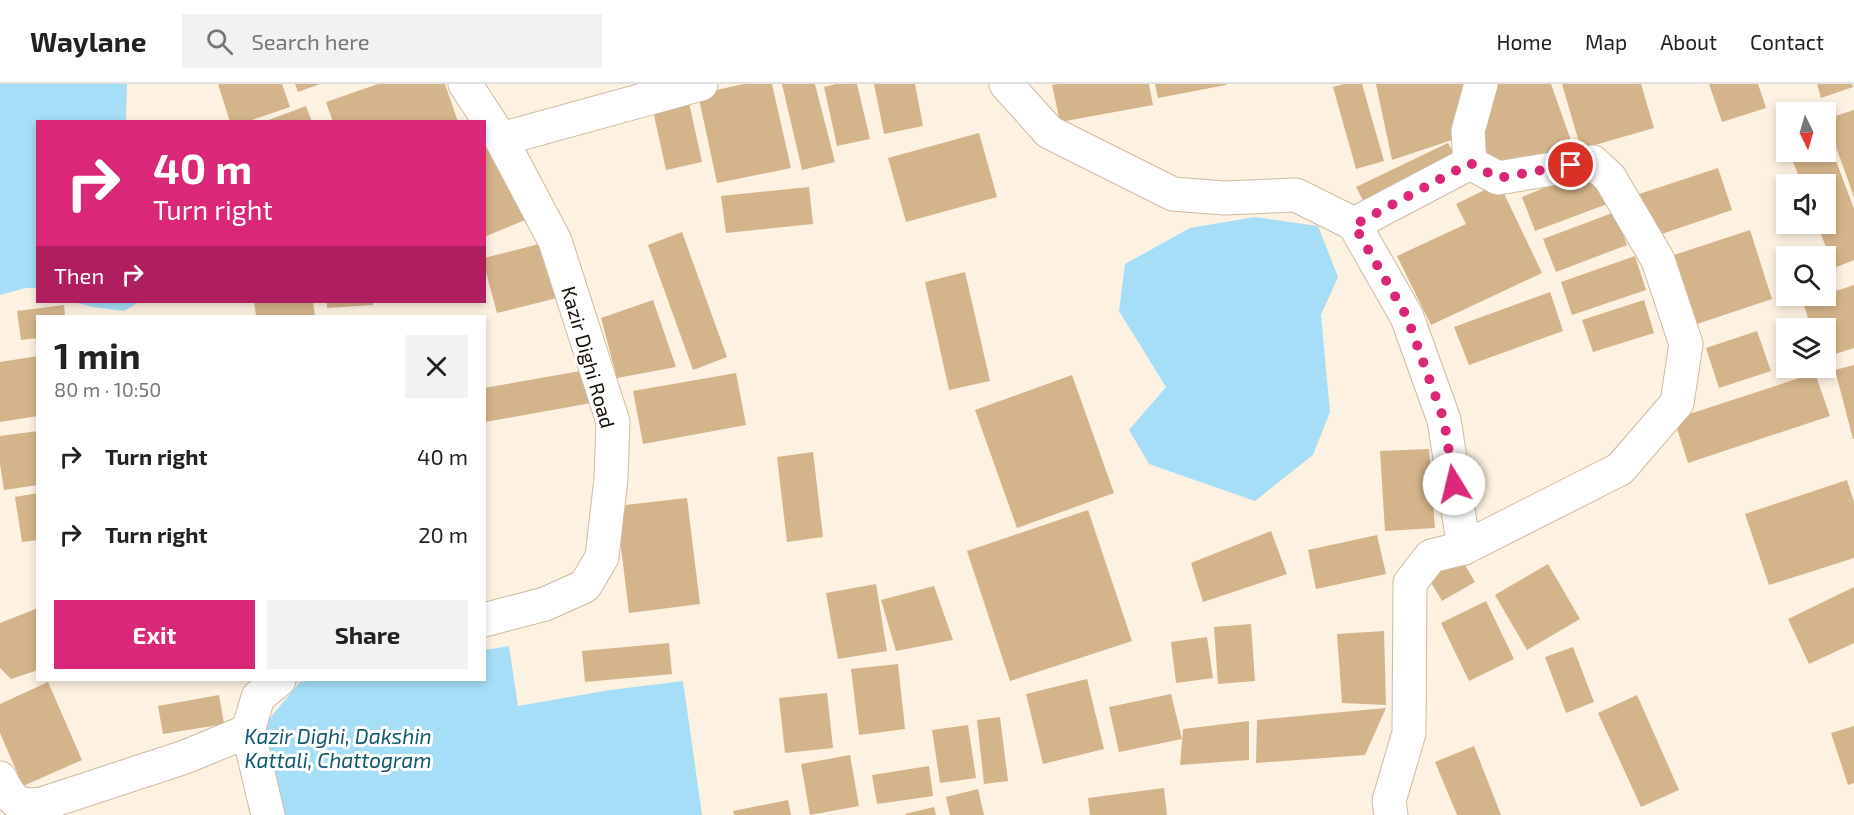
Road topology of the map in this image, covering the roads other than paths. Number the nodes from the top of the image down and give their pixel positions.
1 (465, 84) edge
2 (701, 84) edge
3 (1006, 84) edge
4 (1481, 84) edge
5 (501, 140) junction
6 (1470, 163) junction
7 (1354, 225) junction
8 (1464, 548) junction
9 (486, 619) edge
10 (278, 681) edge
11 (248, 731) junction
12 (0, 778) edge
13 (268, 815) edge
14 (1391, 815) edge

1 - 5 street, Kazir Dighi Road
2 - 5 street
3 - 7 street
4 - 6 street
5 - 9 street, Kazir Dighi Road
6 - 7 street
6 - 8 street
7 - 8 street
8 - 14 street
10 - 11 street
11 - 12 street
11 - 13 street

